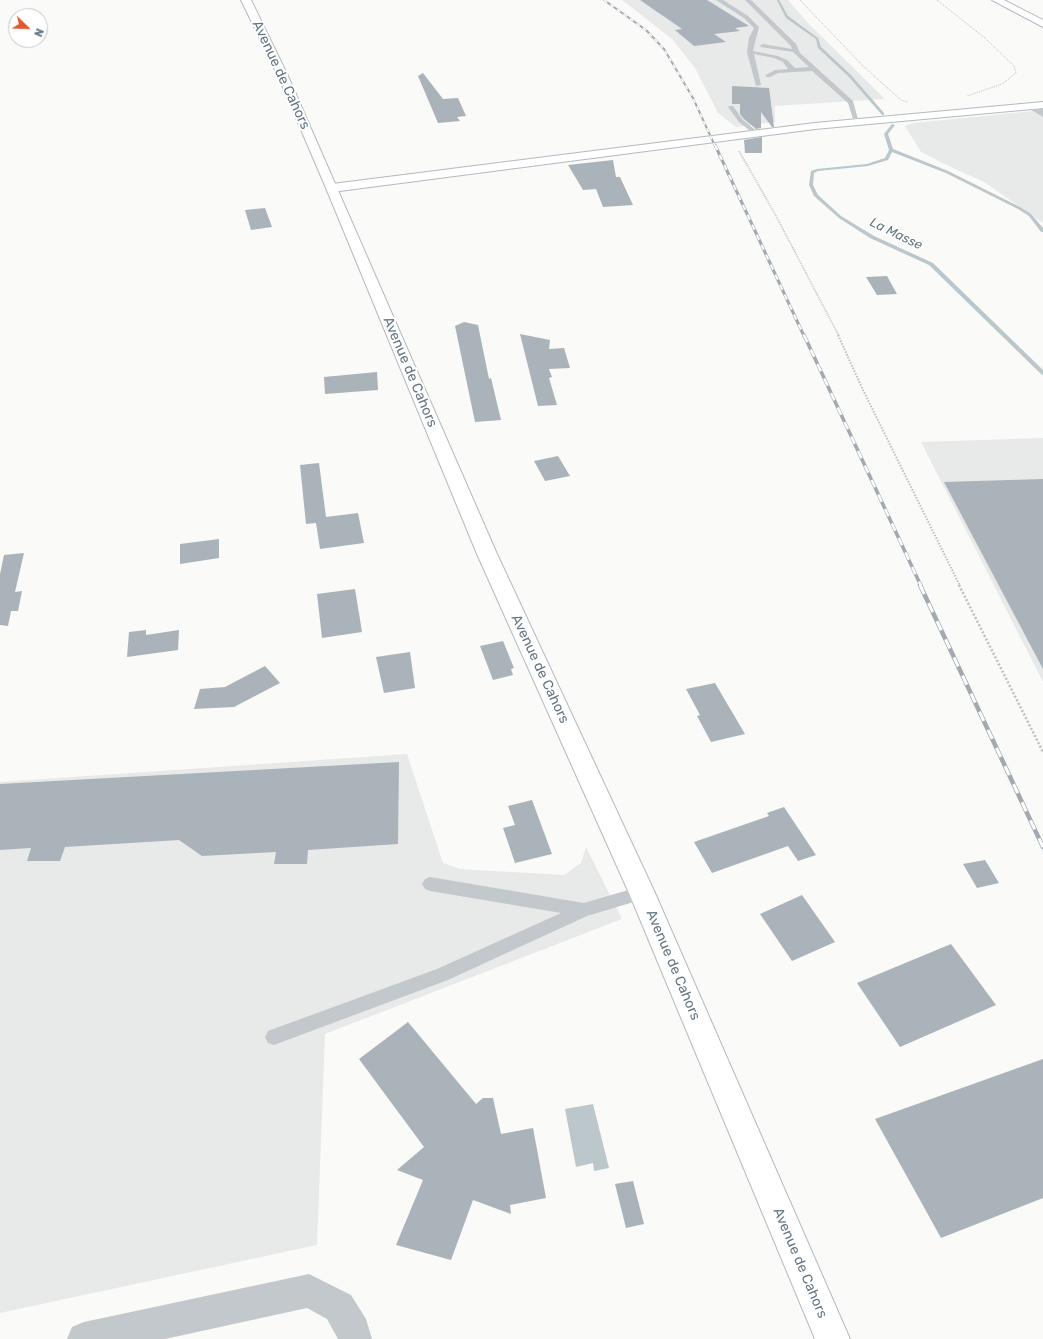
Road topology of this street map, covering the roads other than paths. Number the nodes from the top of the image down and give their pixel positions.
1 (246, 0) edge
2 (719, 0) edge
3 (748, 0) edge
4 (997, 0) edge
5 (1043, 24) edge
6 (751, 45) junction
7 (796, 51) junction
8 (750, 52) junction
9 (814, 69) junction
10 (792, 70) junction
11 (768, 76) dead end
12 (758, 85) dead end
13 (1038, 106) edge
14 (731, 107) dead end
15 (1043, 114) edge
16 (857, 122) junction
17 (756, 133) junction
18 (332, 188) junction
19 (430, 884) dead end
20 (642, 893) junction
21 (584, 910) junction
22 (274, 1037) dead end
23 (84, 1339) edge
24 (355, 1339) edge
25 (833, 1339) edge

1 - 18 main road, Avenue de Cahors
2 - 6 lane
3 - 7 lane
4 - 5 main road
6 - 7 lane
6 - 8 lane
7 - 9 lane
8 - 10 lane
8 - 12 lane
9 - 10 lane
9 - 16 lane
10 - 11 lane
13 - 15 street
13 - 16 main road
14 - 17 lane
16 - 17 main road
17 - 18 main road
18 - 20 main road, Avenue de Cahors
19 - 21 lane
20 - 21 lane
20 - 25 main road, Avenue de Cahors
21 - 22 lane
23 - 24 street

